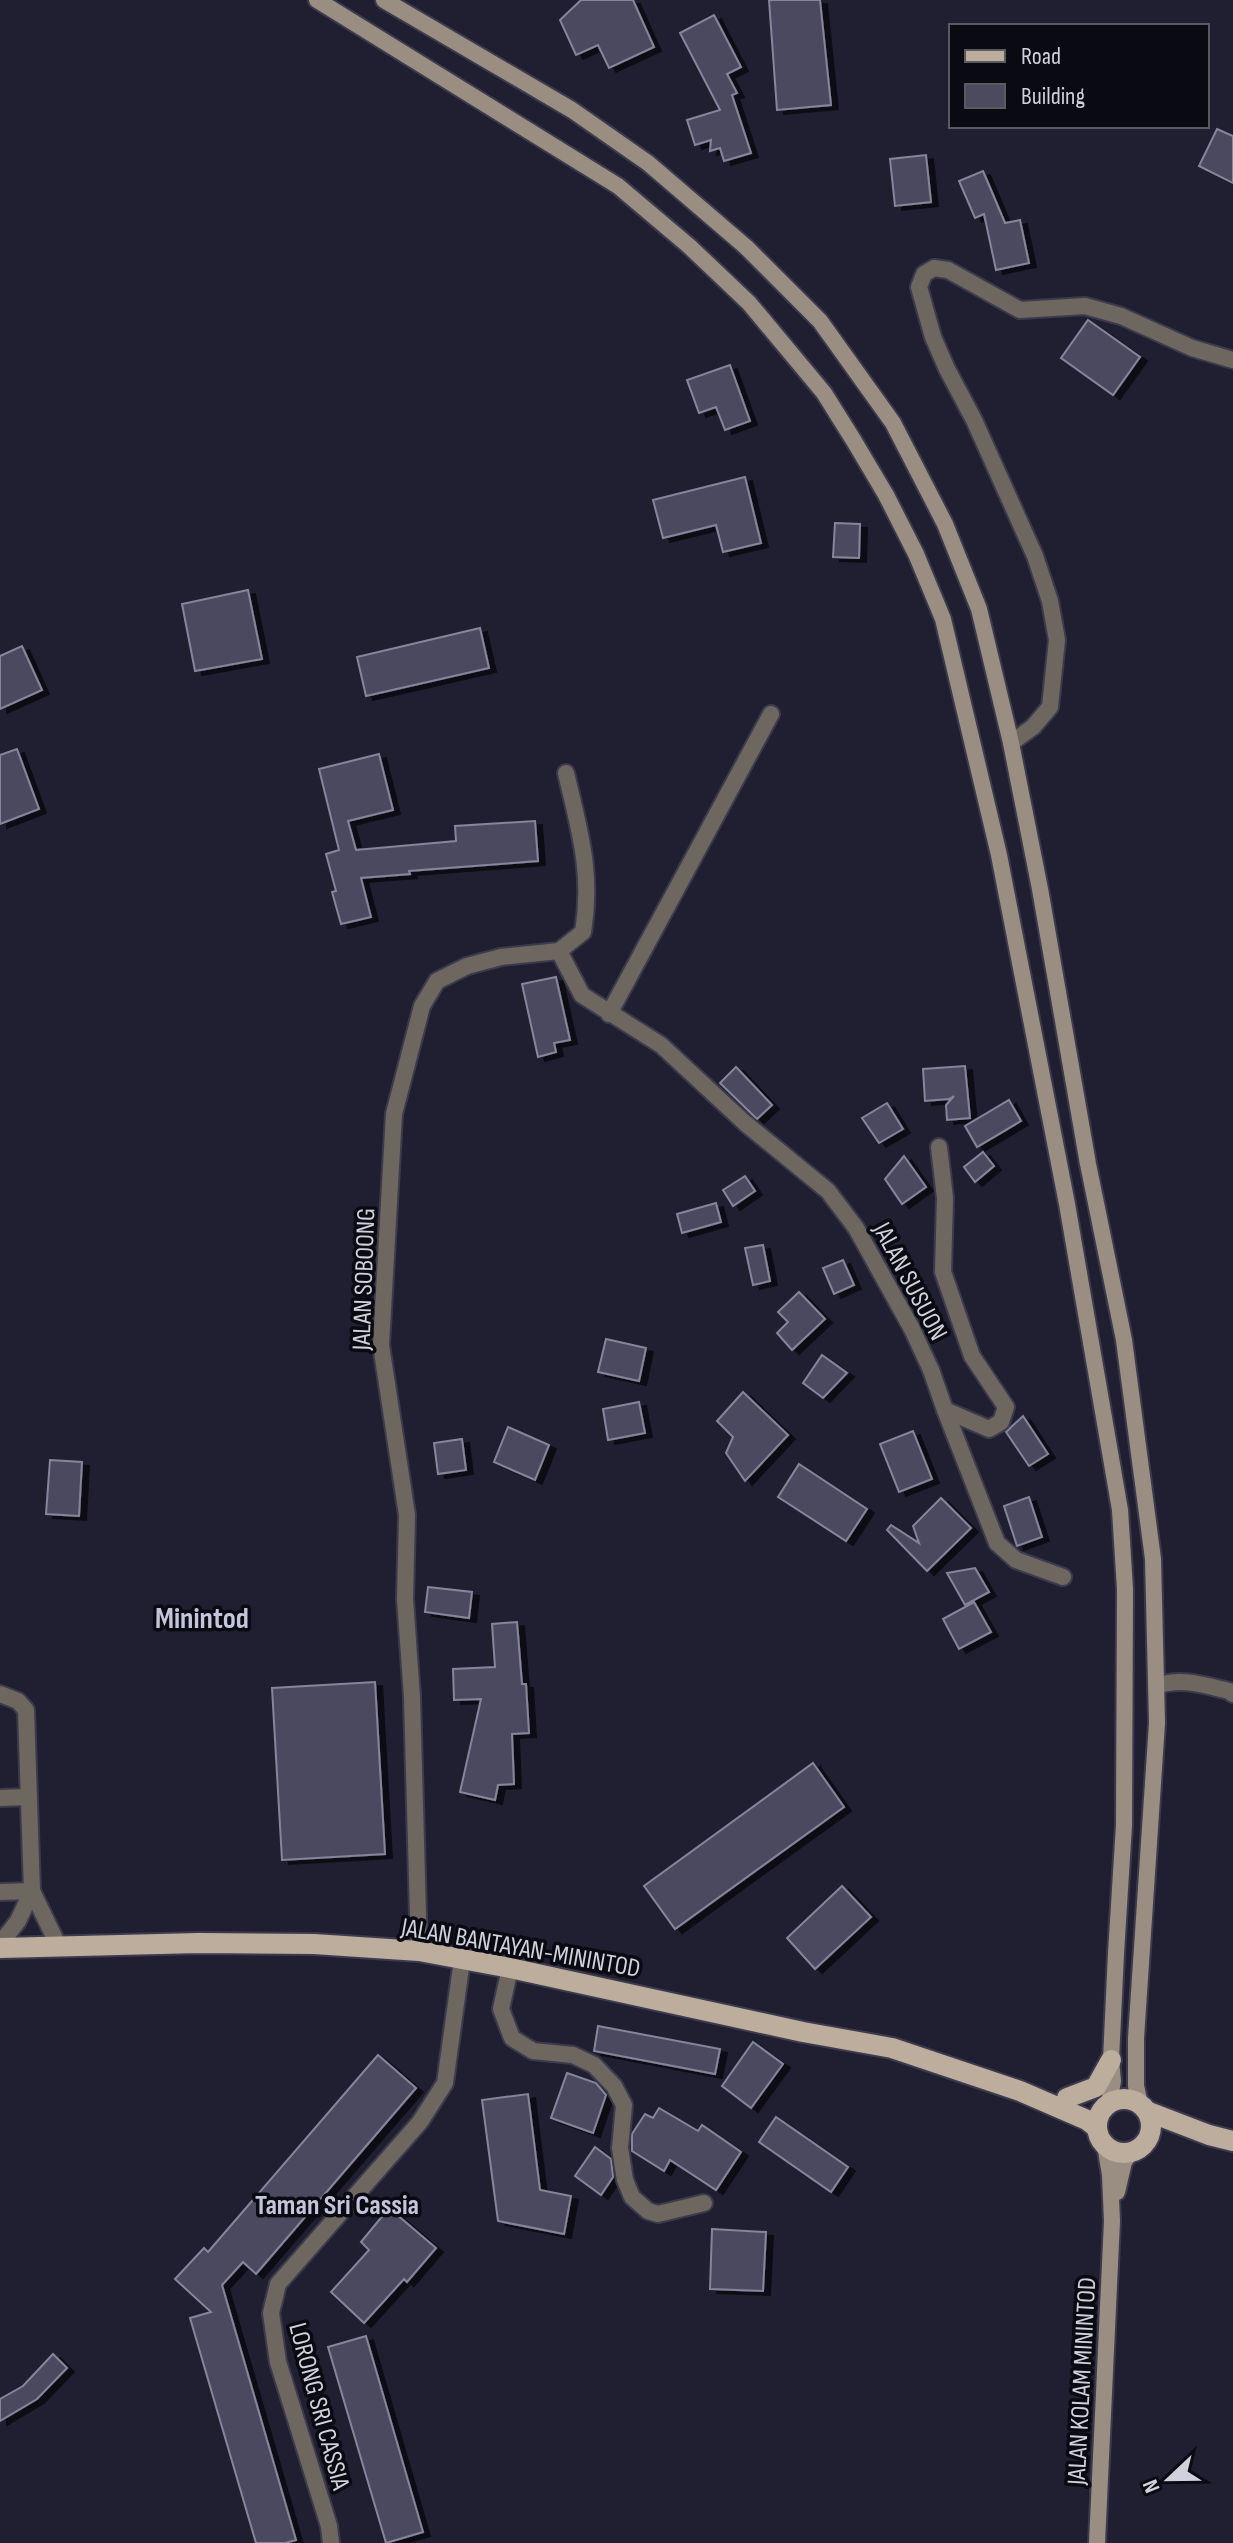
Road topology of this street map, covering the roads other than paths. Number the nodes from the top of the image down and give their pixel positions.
1 (317, 0) edge
2 (384, 0) edge
3 (1233, 360) edge
4 (771, 714) dead end
5 (1011, 743) junction
6 (566, 773) dead end
7 (559, 951) junction
8 (609, 1014) junction
9 (939, 1147) dead end
10 (945, 1410) junction
11 (1063, 1577) dead end
12 (1156, 1686) junction
13 (0, 1694) edge
14 (1233, 1694) edge
15 (27, 1797) junction
16 (0, 1798) edge
17 (32, 1891) junction
18 (0, 1892) edge
19 (0, 1946) edge
20 (59, 1947) junction
21 (419, 1951) junction
22 (462, 1960) junction
23 (510, 1968) junction
24 (1111, 2060) junction
25 (1020, 2091) junction
26 (1067, 2098) junction
27 (1144, 2108) junction
28 (1103, 2121) junction
29 (1149, 2134) junction
30 (1209, 2135) junction
31 (1233, 2141) edge
32 (1131, 2152) junction
33 (704, 2203) dead end
34 (1112, 2221) junction
35 (331, 2543) edge
36 (1097, 2543) edge

1 - 24 main road, JALAN KOLAM MININTOD
2 - 5 main road
3 - 5 street
4 - 8 street
5 - 12 main road
6 - 7 street
7 - 8 street, JALAN SUSUON
7 - 21 street, JALAN SOBOONG
8 - 10 street, JALAN SUSUON
9 - 10 street, JALAN SUSUON
10 - 11 street
12 - 14 street
12 - 27 main road
13 - 15 street
15 - 16 street
15 - 17 street
17 - 18 street
17 - 19 street
17 - 20 street
19 - 20 main road, JALAN BANTAYAN-MININTOD
20 - 21 main road, JALAN BANTAYAN-MININTOD
21 - 22 main road, JALAN BANTAYAN-MININTOD
22 - 23 main road, JALAN BANTAYAN-MININTOD
22 - 35 street, LORONG SRI CASSIA
23 - 25 main road, JALAN BANTAYAN-MININTOD
23 - 33 street
24 - 26 main road
24 - 28 main road, JALAN KOLAM MININTOD
25 - 26 main road, JALAN BANTAYAN-MININTOD
25 - 28 main road, JALAN BANTAYAN-MININTOD
26 - 28 main road, JALAN BANTAYAN-MININTOD
27 - 28 main road
27 - 29 main road
27 - 30 main road
28 - 32 main road
28 - 34 main road, JALAN KOLAM MININTOD
29 - 30 main road
29 - 32 main road
30 - 31 main road
32 - 34 main road, JALAN KOLAM MININTOD
34 - 36 main road, JALAN KOLAM MININTOD

